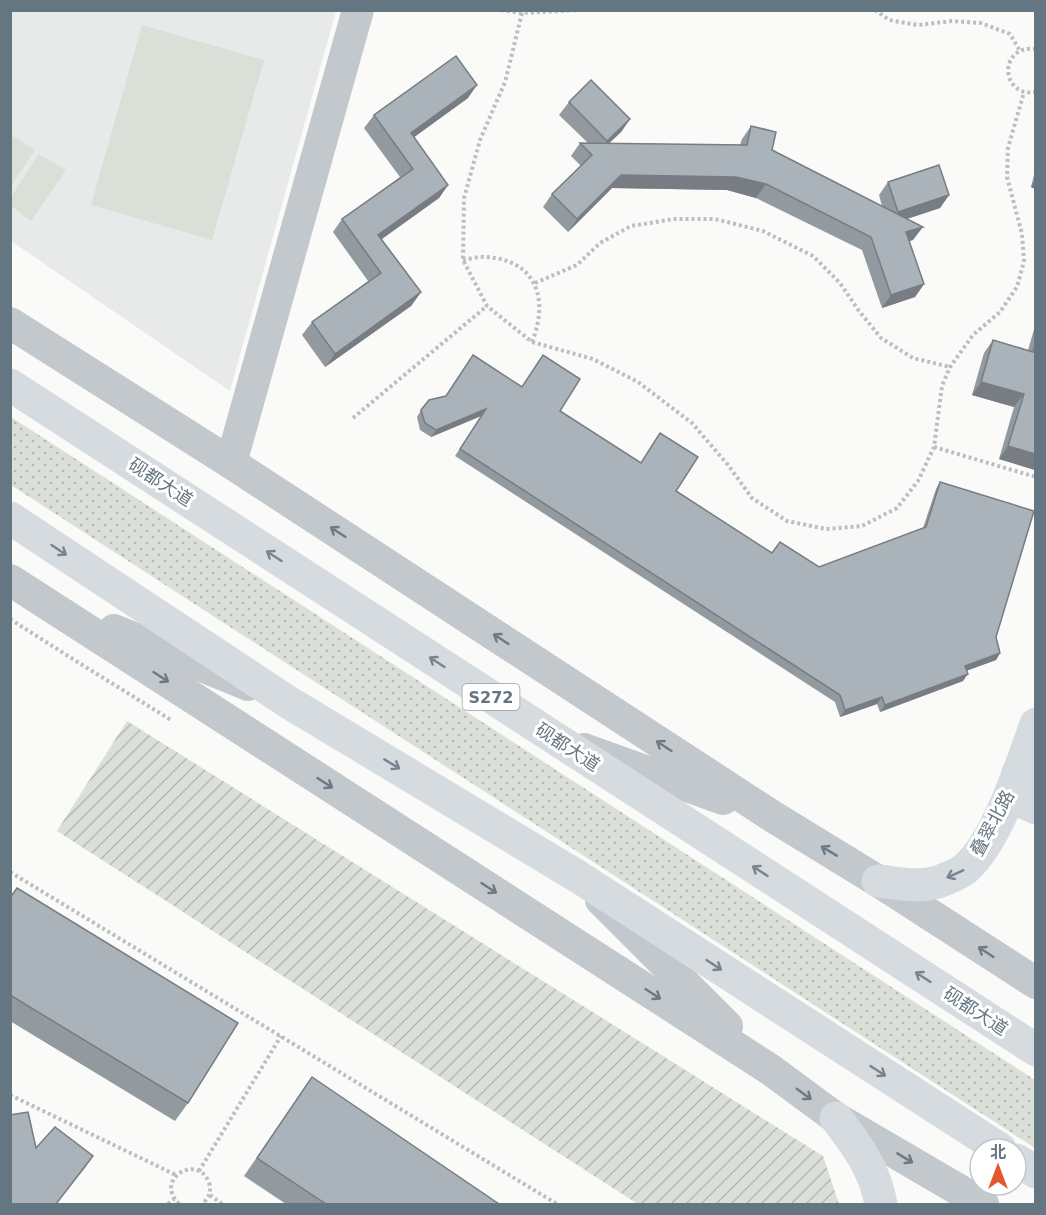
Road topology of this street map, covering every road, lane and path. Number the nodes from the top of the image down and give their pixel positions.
1 (358, 10) edge
2 (501, 10) edge
3 (580, 10) edge
4 (875, 10) edge
5 (522, 13) junction
6 (1035, 50) edge
7 (1020, 51) junction
8 (1024, 92) junction
9 (1035, 92) edge
10 (463, 260) junction
11 (535, 283) junction
12 (486, 306) junction
13 (10, 323) edge
14 (532, 342) junction
15 (950, 367) junction
16 (10, 385) edge
17 (353, 418) dead end
18 (934, 447) junction
19 (231, 463) junction
20 (1035, 477) edge
21 (10, 518) edge
22 (10, 580) edge
23 (41, 600) junction
24 (288, 702) junction
25 (1035, 724) edge
26 (556, 738) junction
27 (1018, 773) junction
28 (1035, 808) edge
29 (772, 816) junction
30 (10, 872) edge
31 (577, 876) junction
32 (878, 881) junction
33 (1035, 984) edge
34 (281, 1036) junction
35 (1035, 1050) edge
36 (771, 1070) junction
37 (10, 1095) edge
38 (836, 1118) junction
39 (981, 1137) edge
40 (200, 1171) junction
41 (176, 1176) junction
42 (210, 1195) junction
43 (174, 1199) junction
44 (168, 1204) edge
45 (179, 1204) edge
46 (202, 1204) edge
47 (222, 1204) edge
48 (557, 1204) edge
49 (881, 1204) edge
50 (983, 1204) edge

1 - 19 street
2 - 5 path
3 - 5 path
4 - 7 path
5 - 10 path
6 - 7 path
7 - 8 path
8 - 9 path
8 - 15 path
10 - 11 path
10 - 12 path
11 - 14 path
11 - 15 path
12 - 14 path
12 - 17 path
13 - 19 street
14 - 18 path
15 - 18 path
26 -> 16 main road, 砚都大道 / S272
18 - 20 path
29 -> 19 street
21 -> 24 main road
22 - 23 street
23 - 24 street
23 -> 36 street
24 -> 31 main road
25 - 27 main road, 叠翠北路
26 - 29 street
35 -> 26 main road, 砚都大道 / S272
27 - 28 main road
27 -> 32 main road, 叠翠北路
32 -> 29 street
30 - 34 path
31 - 36 street
31 -> 39 main road
33 -> 32 street
34 - 40 path
34 - 48 path
36 -> 38 street
37 - 41 path
38 - 49 main road
38 -> 50 street
40 - 41 path
40 - 42 path
41 - 43 path
42 - 46 path
42 - 47 path
43 - 44 path
43 - 45 path

